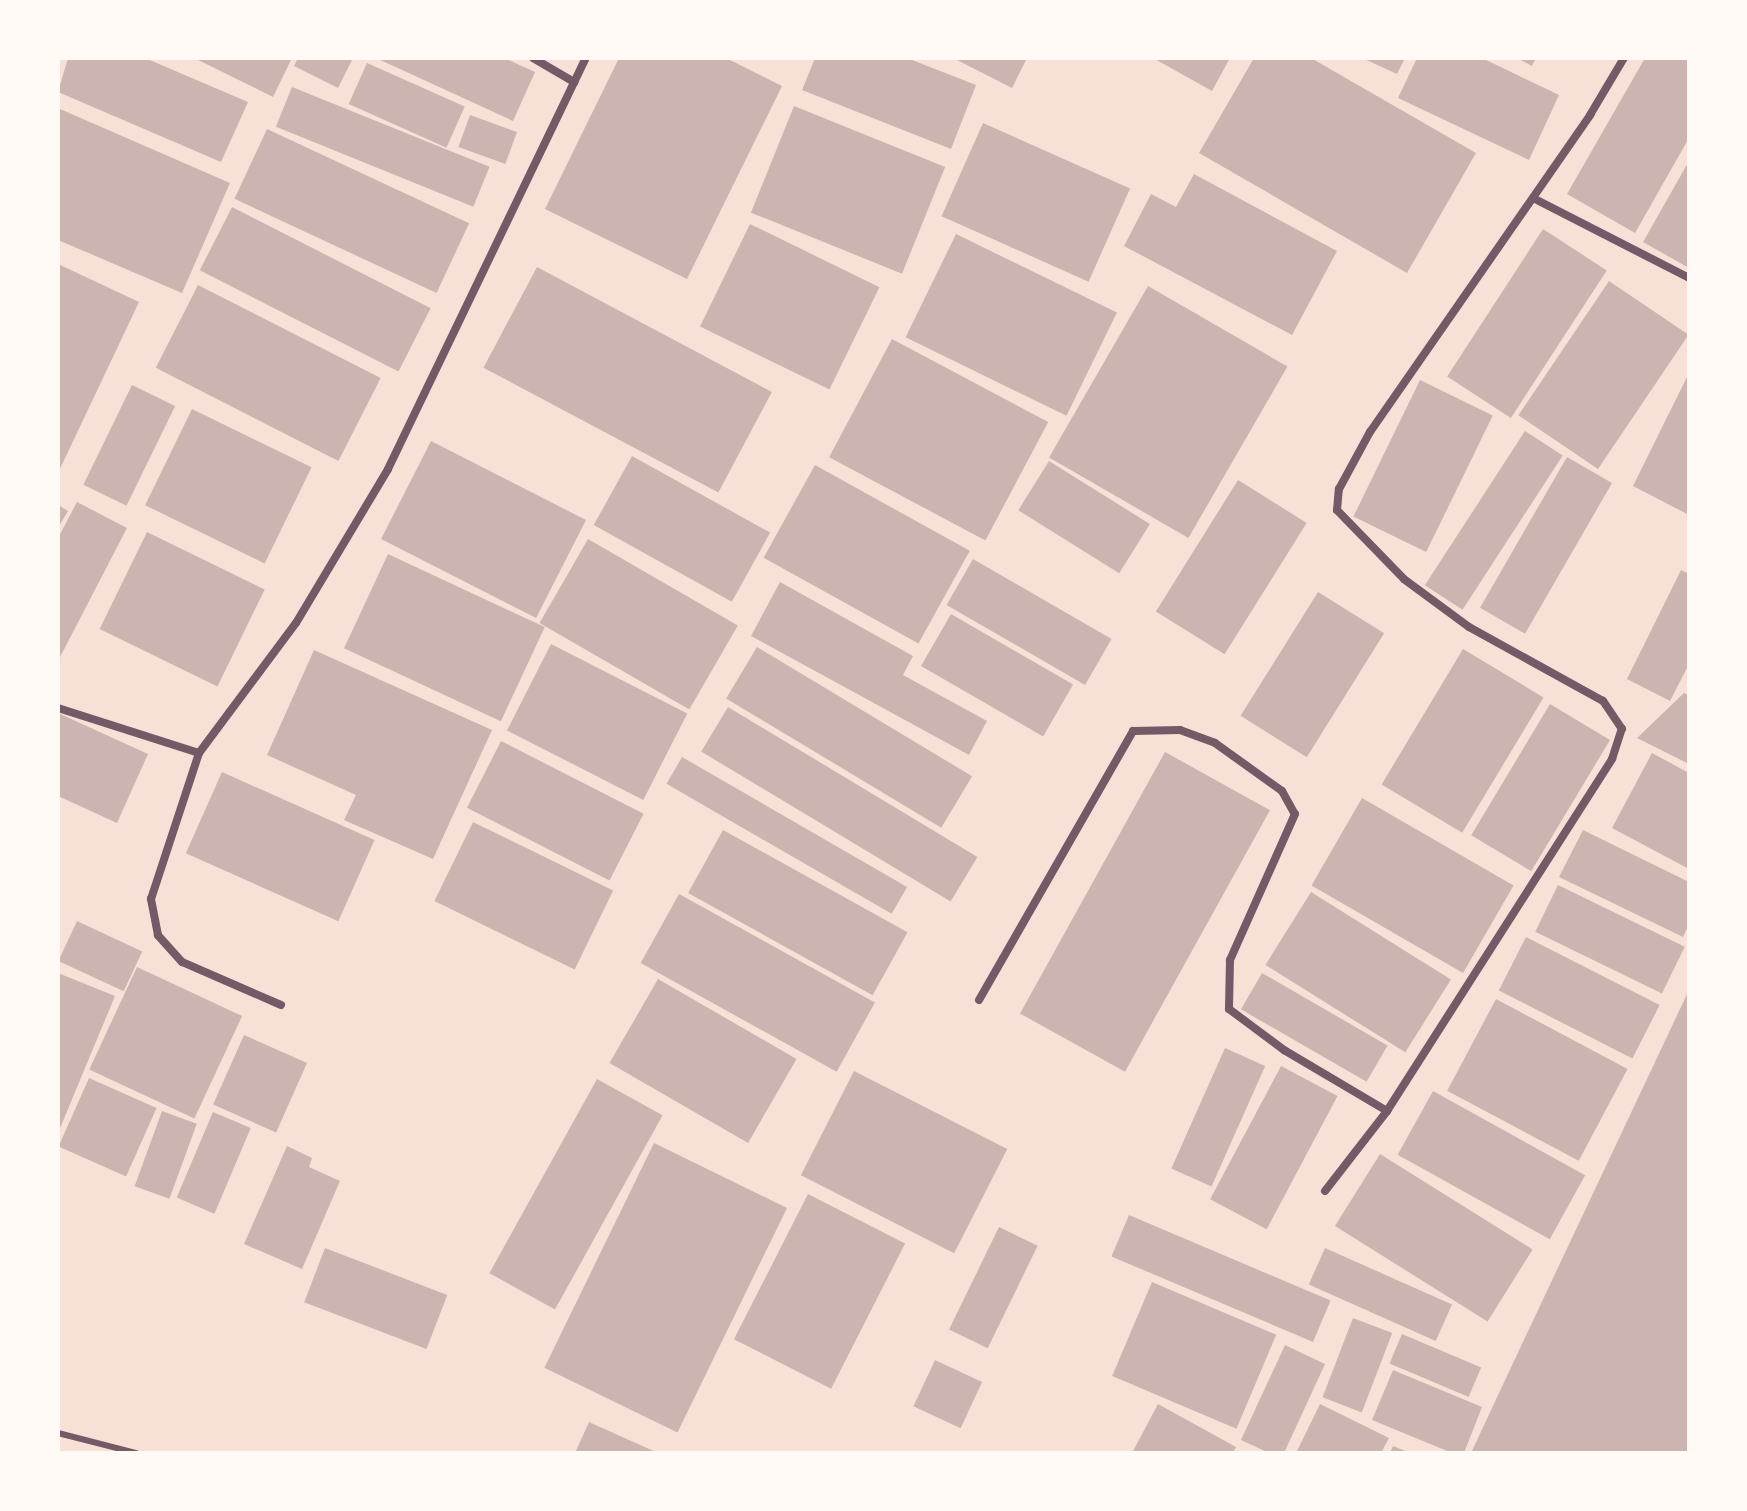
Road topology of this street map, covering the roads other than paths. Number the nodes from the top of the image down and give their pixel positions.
1 (533, 58) edge
2 (586, 58) edge
3 (1624, 58) edge
4 (574, 82) junction
5 (1533, 198) junction
6 (1689, 278) edge
7 (58, 708) edge
8 (199, 753) junction
9 (979, 1000) dead end
10 (281, 1005) dead end
11 (1387, 1111) junction
12 (1325, 1191) dead end
13 (58, 1433) edge
14 (136, 1453) edge

1 - 4 street
2 - 4 street
3 - 5 street
4 - 8 street
5 - 6 street
5 - 11 street
7 - 8 street
8 - 10 street
9 - 11 street
11 - 12 street
13 - 14 lane

